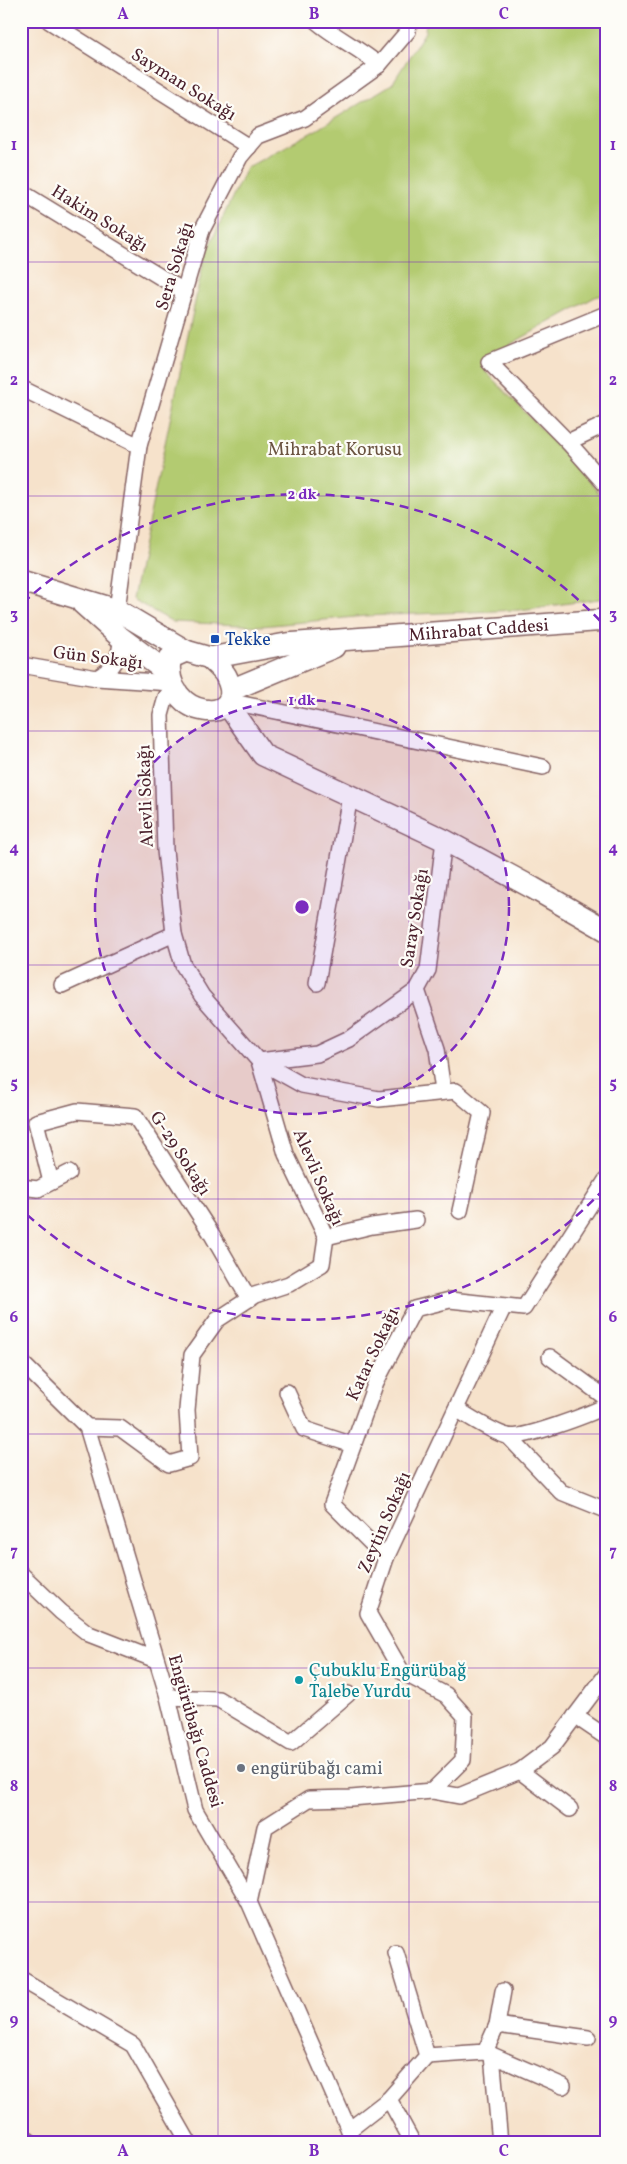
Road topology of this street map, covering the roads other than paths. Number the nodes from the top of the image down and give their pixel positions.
1 (49, 21) edge
2 (316, 21) edge
3 (409, 21) edge
4 (379, 65) junction
5 (249, 147) junction
6 (21, 192) edge
7 (185, 292) junction
8 (606, 314) edge
9 (21, 388) edge
10 (606, 424) edge
11 (568, 442) junction
12 (139, 446) junction
13 (606, 485) edge
14 (21, 581) edge
15 (78, 599) junction
16 (117, 610) junction
17 (606, 620) edge
18 (121, 638) junction
19 (353, 639) junction
20 (186, 651) junction
21 (210, 658) junction
22 (21, 665) edge
23 (97, 678) junction
24 (171, 682) junction
25 (229, 698) junction
26 (206, 713) junction
27 (263, 755) junction
28 (543, 767) dead end
29 (350, 796) junction
30 (444, 840) junction
31 (606, 930) edge
32 (174, 934) junction
33 (317, 983) dead end
34 (62, 985) dead end
35 (417, 990) junction
36 (259, 1061) junction
37 (443, 1091) junction
38 (69, 1173) dead end
39 (606, 1180) edge
40 (51, 1182) junction
41 (21, 1186) edge
42 (460, 1211) dead end
43 (416, 1220) dead end
44 (326, 1237) junction
45 (249, 1299) junction
46 (504, 1306) junction
47 (550, 1358) dead end
48 (21, 1362) edge
49 (288, 1392) dead end
50 (606, 1398) edge
51 (606, 1406) edge
52 (456, 1409) junction
53 (87, 1427) junction
54 (508, 1436) junction
55 (353, 1444) junction
56 (606, 1510) edge
57 (386, 1558) junction
58 (21, 1574) edge
59 (156, 1660) junction
60 (606, 1675) edge
61 (348, 1694) dead end
62 (168, 1697) junction
63 (575, 1716) junction
64 (606, 1737) edge
65 (520, 1771) junction
66 (432, 1790) junction
67 (570, 1810) dead end
68 (249, 1902) junction
69 (396, 1953) dead end
70 (21, 1980) edge
71 (503, 1991) dead end
72 (497, 2025) junction
73 (588, 2038) dead end
74 (489, 2053) junction
75 (427, 2056) junction
76 (563, 2086) dead end
77 (389, 2099) junction
78 (21, 2135) edge
79 (350, 2136) edge
80 (32, 2143) edge
81 (189, 2143) edge
82 (413, 2143) edge
83 (500, 2143) edge

1 - 5 street, Sayman Sokağı
2 - 4 street
3 - 4 street, Sera Sokağı
4 - 5 street, Sera Sokağı
5 - 7 street, Sera Sokağı
6 - 7 street, Hakim Sokağı
7 - 12 street, Sera Sokağı
8 - 11 street
9 - 12 street
10 - 11 street
11 - 13 street
12 - 16 street, Sera Sokağı
14 - 15 street
15 - 16 street
15 - 18 street
16 - 20 street
17 - 19 street, Mihrabat Caddesi
18 - 23 street
18 - 24 street
19 - 21 street, Mihrabat Caddesi
19 - 25 street
20 - 21 street
20 - 24 street
21 - 25 street
22 - 23 street, Gün Sokağı
23 - 24 street, Gün Sokağı
24 - 26 street
24 - 32 street, Alevli Sokağı
25 - 26 street
25 - 27 street
25 - 28 street
26 - 27 street
27 - 29 street
29 - 30 street
29 - 33 street
30 - 31 street
30 - 35 street, Saray Sokağı
32 - 34 street
32 - 36 street, Alevli Sokağı
35 - 36 street, Saray Sokağı
35 - 37 street
36 - 37 street
36 - 44 street, Alevli Sokağı
37 - 42 street
38 - 40 street
39 - 46 street, Katar Sokağı
40 - 41 street
40 - 45 street, G-29 Sokağı
43 - 44 street
44 - 45 street, Alevli Sokağı
45 - 53 street, Alevli Sokağı
46 - 52 street, Zeytin Sokağı
46 - 55 street, Katar Sokağı
47 - 50 street
48 - 53 street, Engürübağı Caddesi
49 - 55 street
51 - 54 street
52 - 54 street
52 - 57 street, Zeytin Sokağı
53 - 59 street, Engürübağı Caddesi
54 - 56 street
55 - 57 street, Katar Sokağı
57 - 66 street, Zeytin Sokağı
58 - 59 street
59 - 62 street, Engürübağı Caddesi
60 - 63 street
61 - 62 street
62 - 68 street, Engürübağı Caddesi
63 - 64 street
63 - 65 street
65 - 66 street
65 - 67 street
66 - 68 street
68 - 79 street, Engürübağı Caddesi
69 - 75 street
70 - 81 street
71 - 72 street
72 - 73 street
72 - 74 street
74 - 75 street
74 - 76 street
74 - 83 street
75 - 77 street
77 - 79 street
77 - 82 street
78 - 80 street

